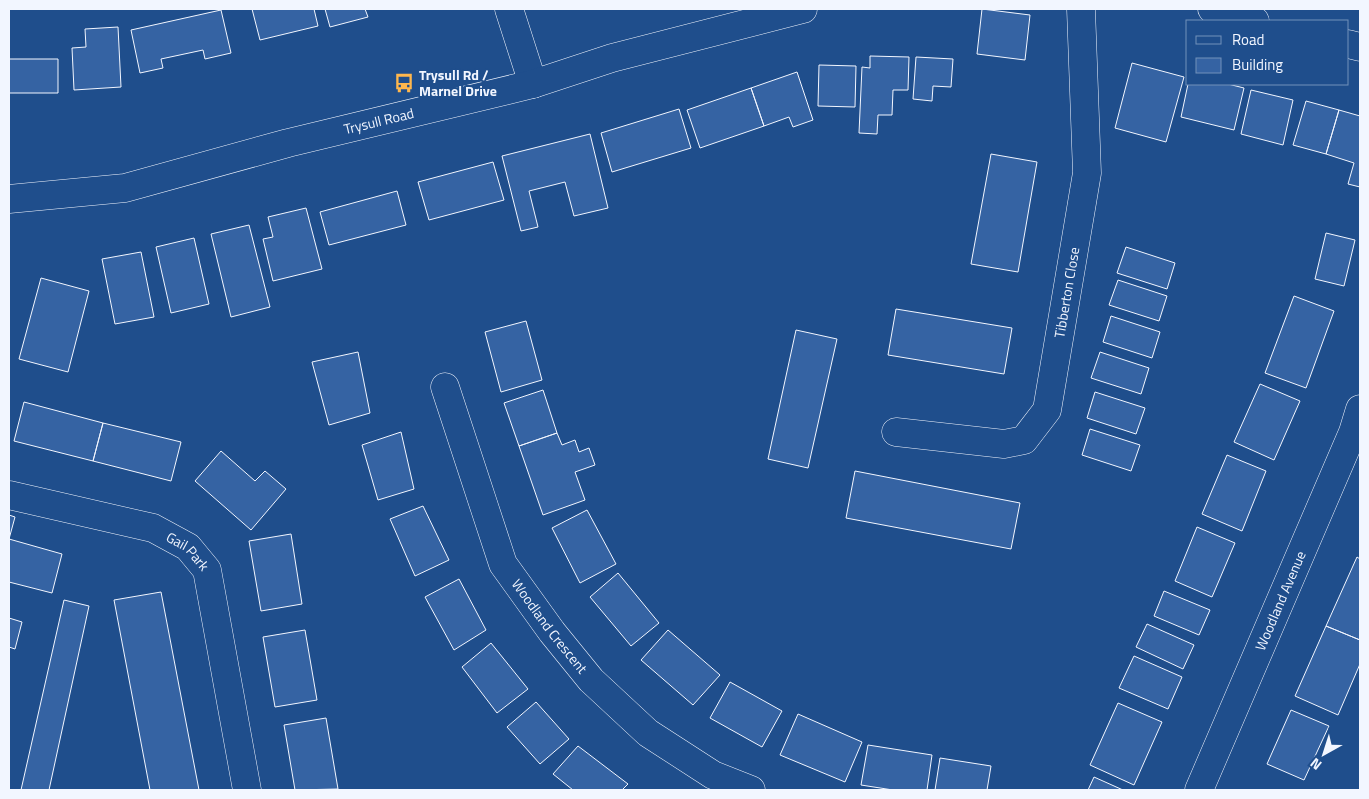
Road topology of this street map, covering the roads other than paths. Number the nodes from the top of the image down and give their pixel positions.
1 (509, 9) edge
2 (803, 9) edge
3 (1081, 9) edge
4 (1212, 9) edge
5 (1251, 20) edge
6 (532, 84) junction
7 (9, 200) edge
8 (445, 387) dead end
9 (1360, 409) edge
10 (896, 432) dead end
11 (9, 495) edge
12 (248, 790) edge
13 (751, 790) edge
14 (1200, 790) edge

1 - 6 street
2 - 6 street, Trysull Road
3 - 10 street, Tibberton Close
4 - 5 street
6 - 7 street, Trysull Road
8 - 13 street, Woodland Crescent
9 - 14 street, Woodland Avenue
11 - 12 street, Gail Park

